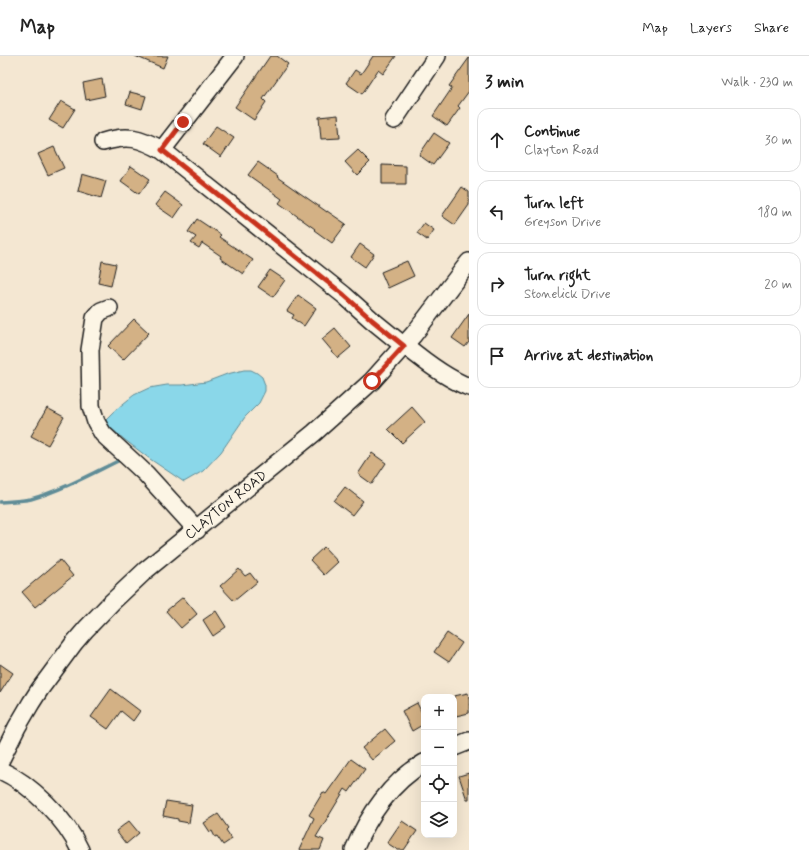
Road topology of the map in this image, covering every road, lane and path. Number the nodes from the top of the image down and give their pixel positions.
1 (235, 56) edge
2 (437, 56) edge
3 (394, 120) dead end
4 (103, 142) dead end
5 (162, 150) junction
6 (469, 262) edge
7 (109, 308) dead end
8 (404, 346) junction
9 (469, 387) edge
10 (197, 530) junction
11 (469, 741) edge
12 (457, 746) edge
13 (0, 761) edge
14 (421, 765) edge
15 (0, 770) edge
16 (80, 850) edge
17 (354, 850) edge

1 - 5 street
2 - 3 street
4 - 5 street
5 - 8 street
6 - 8 street, CLAYTON ROAD
7 - 10 street
8 - 9 street
8 - 10 street, CLAYTON ROAD
10 - 13 street, CLAYTON ROAD
11 - 12 street
14 - 17 street
15 - 16 street

